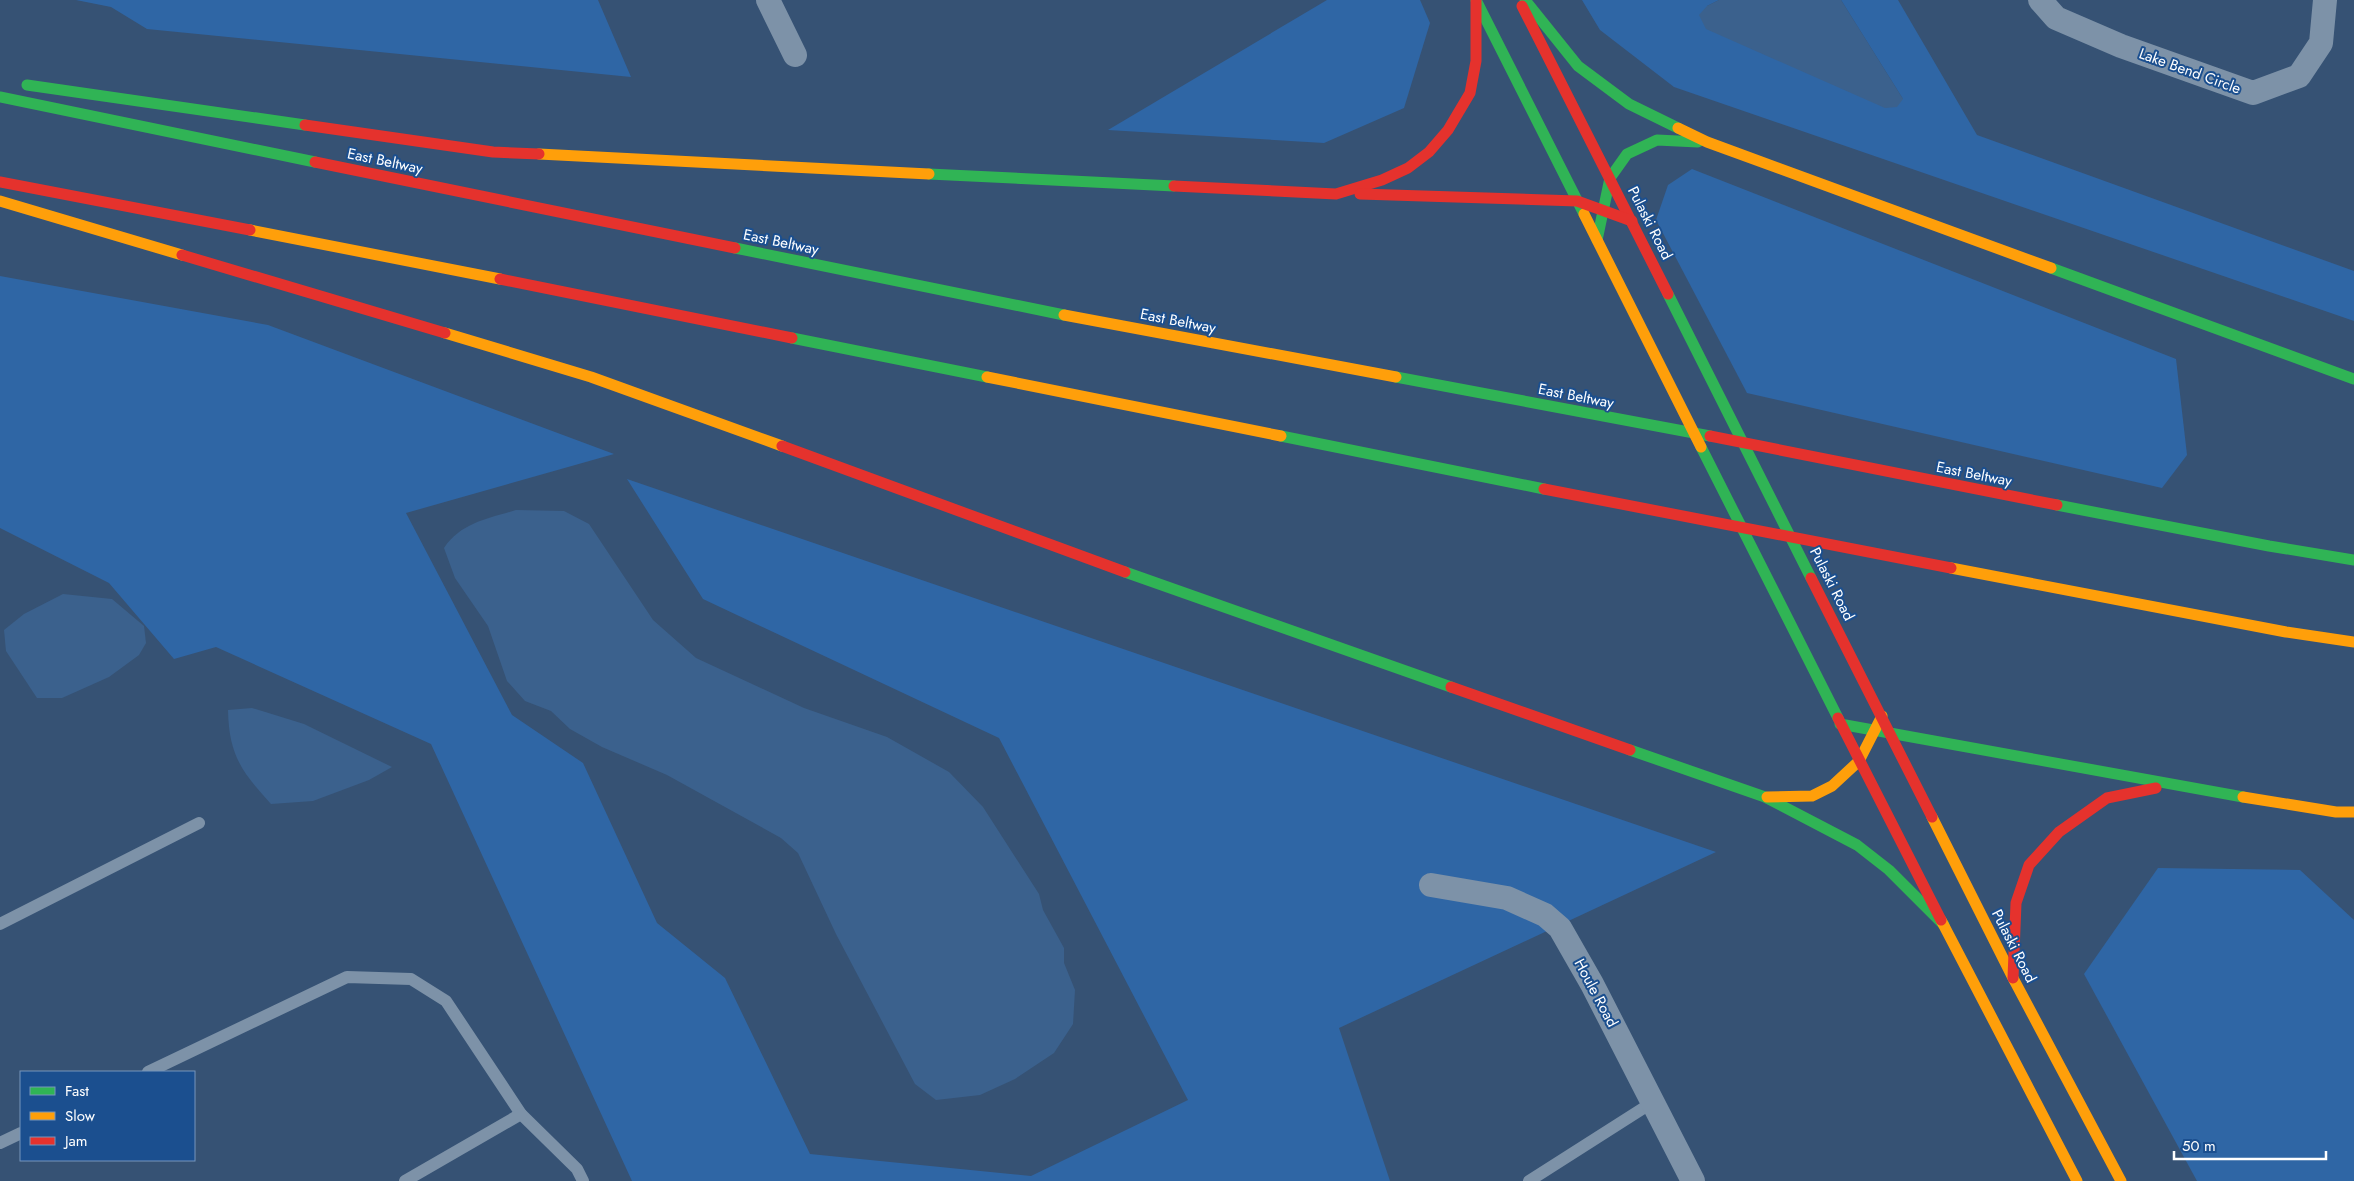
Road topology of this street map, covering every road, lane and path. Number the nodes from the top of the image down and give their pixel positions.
1 (768, 0) edge
2 (1476, 0) edge
3 (1519, 0) edge
4 (1525, 0) edge
5 (2040, 0) edge
6 (2325, 0) edge
7 (795, 55) dead end
8 (19, 84) dead end
9 (0, 97) edge
10 (1707, 142) junction
11 (1610, 178) junction
12 (0, 182) edge
13 (1336, 194) junction
14 (0, 201) edge
15 (1577, 201) junction
16 (1603, 210) junction
17 (1632, 221) junction
18 (1597, 240) junction
19 (2354, 379) edge
20 (2354, 560) edge
21 (2354, 642) edge
22 (1882, 716) junction
23 (1840, 724) junction
24 (1875, 731) junction
25 (1891, 734) junction
26 (1859, 761) junction
27 (2167, 785) junction
28 (1765, 797) junction
29 (2354, 812) edge
30 (199, 823) dead end
31 (1431, 885) dead end
32 (0, 924) edge
33 (1944, 925) junction
34 (2013, 978) junction
35 (150, 1071) edge
36 (1653, 1102) junction
37 (521, 1114) junction
38 (20, 1133) edge
39 (0, 1143) edge
40 (405, 1181) edge
41 (583, 1181) edge
42 (1529, 1181) edge
43 (1693, 1181) edge
44 (2077, 1181) edge
45 (2121, 1181) edge

1 - 7 street
2 - 13 main road
2 - 15 main road
3 - 11 main road, Pulaski Road
4 - 10 main road
5 - 6 street, Lake Bend Circle
8 - 13 main road
9 - 20 main road, East Beltway
10 - 11 main road
10 - 19 main road
11 - 16 main road
11 - 17 main road, Pulaski Road
12 - 21 main road
13 - 15 main road
14 - 28 main road
15 - 16 main road
15 - 18 main road
16 - 17 main road
16 - 18 main road
17 - 22 main road, Pulaski Road
18 - 23 main road
22 - 24 main road
22 - 25 main road, Pulaski Road
23 - 24 main road
23 - 26 main road
24 - 25 main road
24 - 26 main road
25 - 27 main road
25 - 34 main road, Pulaski Road
26 - 28 main road
26 - 33 main road
27 - 29 main road
27 - 34 main road
28 - 33 main road
30 - 32 lane
31 - 36 street, Houle Road
33 - 44 main road
34 - 45 main road, Pulaski Road
35 - 37 lane
36 - 42 lane
36 - 43 street, Houle Road
37 - 40 lane
37 - 41 lane
38 - 39 lane

